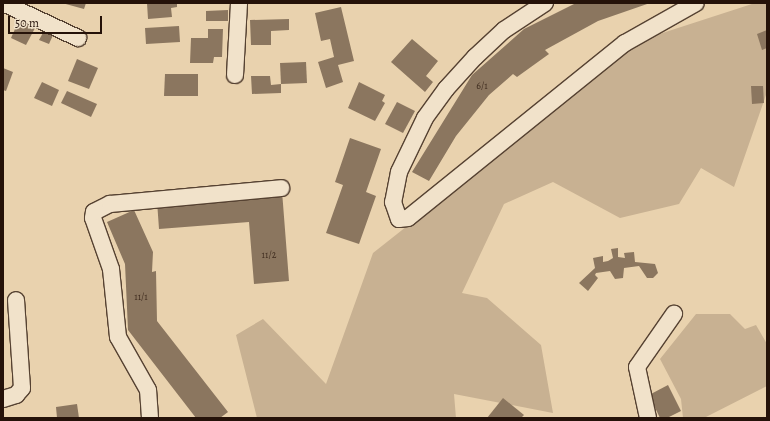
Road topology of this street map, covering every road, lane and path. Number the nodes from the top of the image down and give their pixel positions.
1 (3, 3) edge
2 (239, 3) edge
3 (545, 3) edge
4 (696, 3) edge
5 (78, 38) dead end
6 (235, 75) dead end
7 (281, 188) dead end
8 (16, 300) dead end
9 (674, 314) dead end
10 (3, 399) edge
11 (767, 416) edge
12 (150, 418) edge
13 (648, 418) edge
14 (764, 418) edge

1 - 5 street
2 - 6 street
3 - 4 street
7 - 12 street
8 - 10 street
9 - 13 street
11 - 14 path

